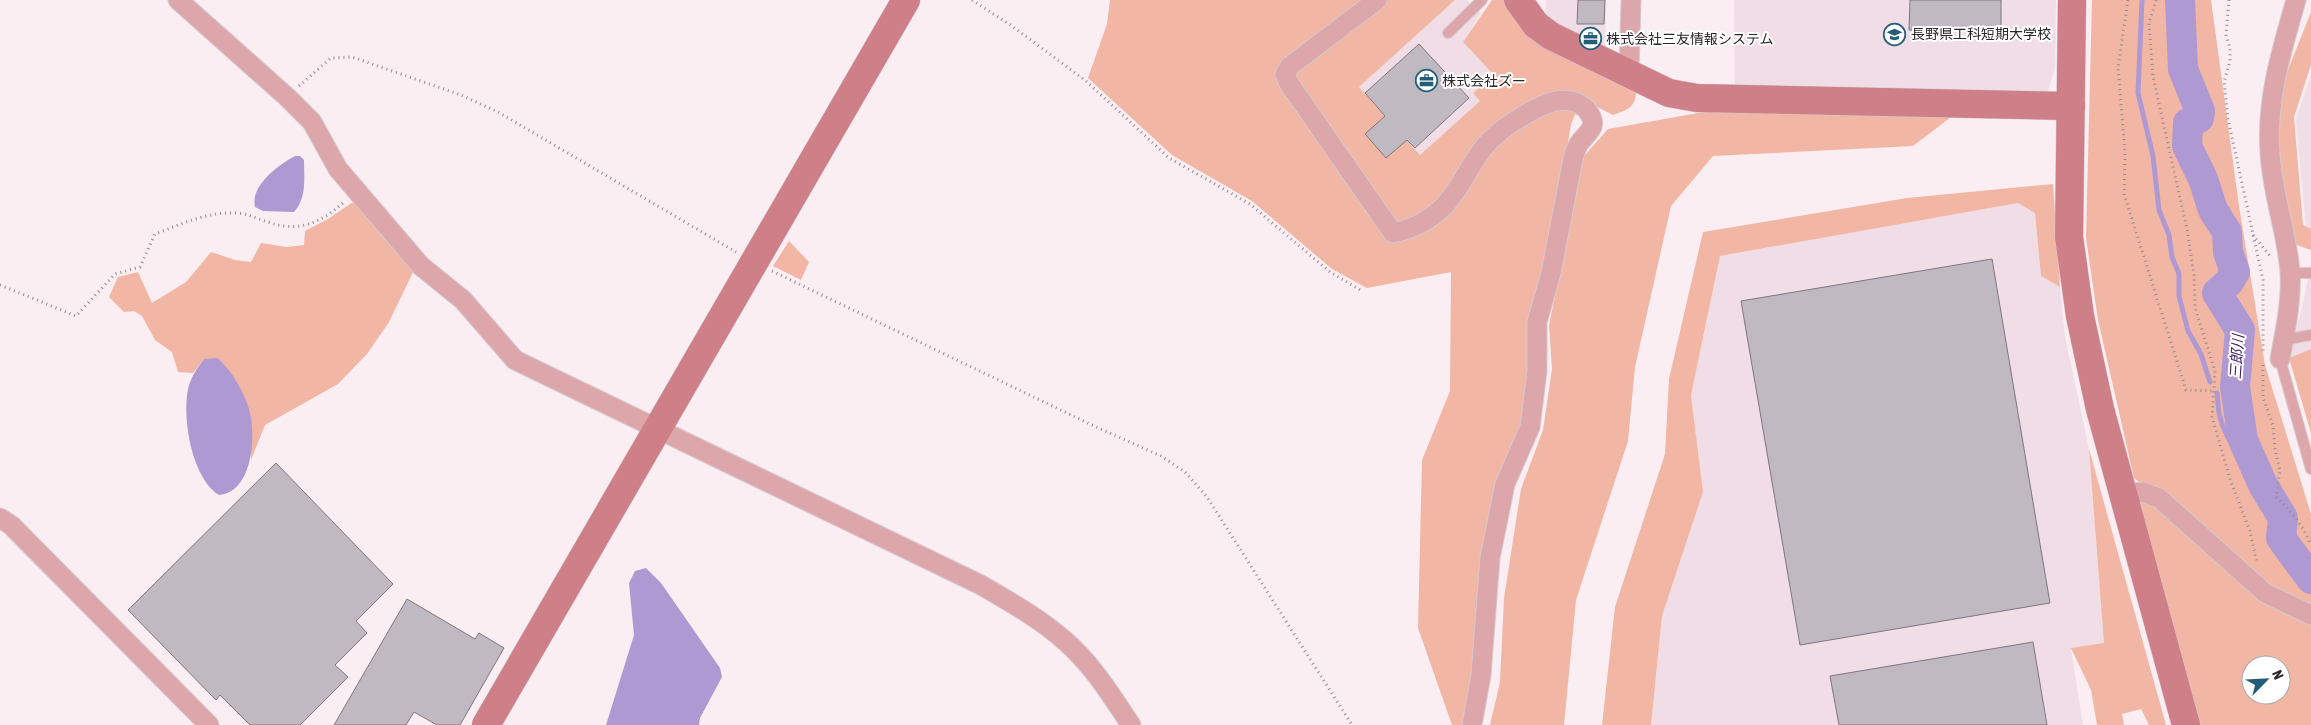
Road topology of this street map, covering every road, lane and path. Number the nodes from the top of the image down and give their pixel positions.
1 (178, 0) edge
2 (906, 0) edge
3 (972, 0) edge
4 (1377, 0) edge
5 (1482, 0) edge
6 (1518, 0) edge
7 (1631, 0) edge
8 (2072, 0) edge
9 (2128, 0) edge
10 (2156, 0) edge
11 (2229, 0) edge
12 (2296, 0) edge
13 (1448, 33) dead end
14 (1629, 74) junction
15 (287, 97) junction
16 (2072, 106) junction
17 (357, 191) junction
18 (753, 262) junction
19 (2290, 272) junction
20 (2311, 273) edge
21 (0, 285) edge
22 (1362, 291) dead end
23 (2311, 335) edge
24 (2284, 340) junction
25 (2269, 359) junction
26 (2213, 391) junction
27 (655, 430) junction
28 (2311, 469) edge
29 (2124, 494) junction
30 (0, 518) edge
31 (2311, 545) edge
32 (2262, 570) dead end
33 (2310, 614) edge
34 (209, 725) edge
35 (486, 725) edge
36 (1131, 725) edge
37 (1352, 725) edge
38 (1472, 725) edge
39 (2186, 725) edge

1 - 15 street
2 - 18 street
3 - 22 path
4 - 38 street
5 - 13 lane
6 - 14 street
7 - 14 street
8 - 16 street
9 - 26 path
10 - 26 path
11 - 25 path
12 - 19 street
14 - 16 street
15 - 17 street
15 - 18 path
16 - 29 street
17 - 21 path
17 - 27 street
18 - 27 street
18 - 37 path
19 - 20 lane
19 - 24 street
23 - 24 lane
24 - 25 street
25 - 28 lane
25 - 31 path
26 - 32 path
27 - 35 street
27 - 36 street
29 - 33 street
29 - 39 street
30 - 34 street

